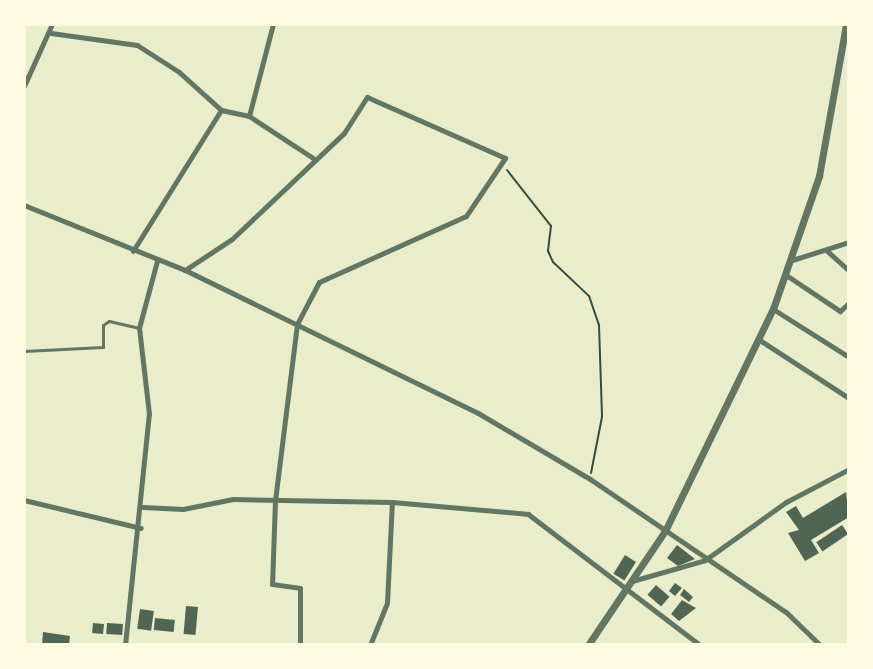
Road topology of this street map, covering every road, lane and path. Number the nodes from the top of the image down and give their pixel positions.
1 (52, 24) edge
2 (273, 24) edge
3 (846, 24) edge
4 (51, 33) junction
5 (24, 86) edge
6 (221, 110) junction
7 (249, 116) junction
8 (313, 158) junction
9 (502, 163) junction
10 (24, 205) edge
11 (849, 242) edge
12 (825, 250) junction
13 (133, 251) junction
14 (792, 260) junction
15 (157, 261) junction
16 (185, 270) junction
17 (849, 271) edge
18 (786, 275) junction
19 (849, 303) edge
20 (773, 309) junction
21 (297, 324) junction
22 (139, 328) junction
23 (758, 339) junction
24 (24, 351) edge
25 (849, 357) edge
26 (849, 398) edge
27 (849, 469) edge
28 (590, 479) junction
29 (24, 500) edge
30 (275, 500) junction
31 (392, 502) junction
32 (143, 507) junction
33 (141, 528) junction
34 (665, 531) junction
35 (705, 560) junction
36 (629, 585) junction
37 (127, 645) edge
38 (176, 645) edge
39 (189, 645) edge
40 (300, 645) edge
41 (370, 645) edge
42 (588, 645) edge
43 (700, 645) edge
44 (820, 645) edge

1 - 4 street
2 - 7 street
3 - 14 street
4 - 5 street
4 - 6 street
6 - 7 street
6 - 13 street
7 - 8 street
8 - 9 street
8 - 16 street
9 - 21 street
9 - 28 path
10 - 13 street
11 - 12 street
12 - 14 street
12 - 17 street
13 - 15 street
14 - 18 street
15 - 16 street
15 - 22 street
16 - 21 street
18 - 19 street
18 - 20 street
20 - 23 street
20 - 25 street
21 - 28 street
21 - 30 street
22 - 24 lane
22 - 32 street
23 - 26 street
23 - 34 street
27 - 35 street
28 - 34 street
29 - 33 street
30 - 31 street
30 - 32 street
30 - 40 street
31 - 36 street
31 - 41 street
32 - 33 street
33 - 37 street
34 - 35 street
34 - 36 street
35 - 36 street
35 - 44 street
36 - 42 street
36 - 43 street
38 - 39 street

